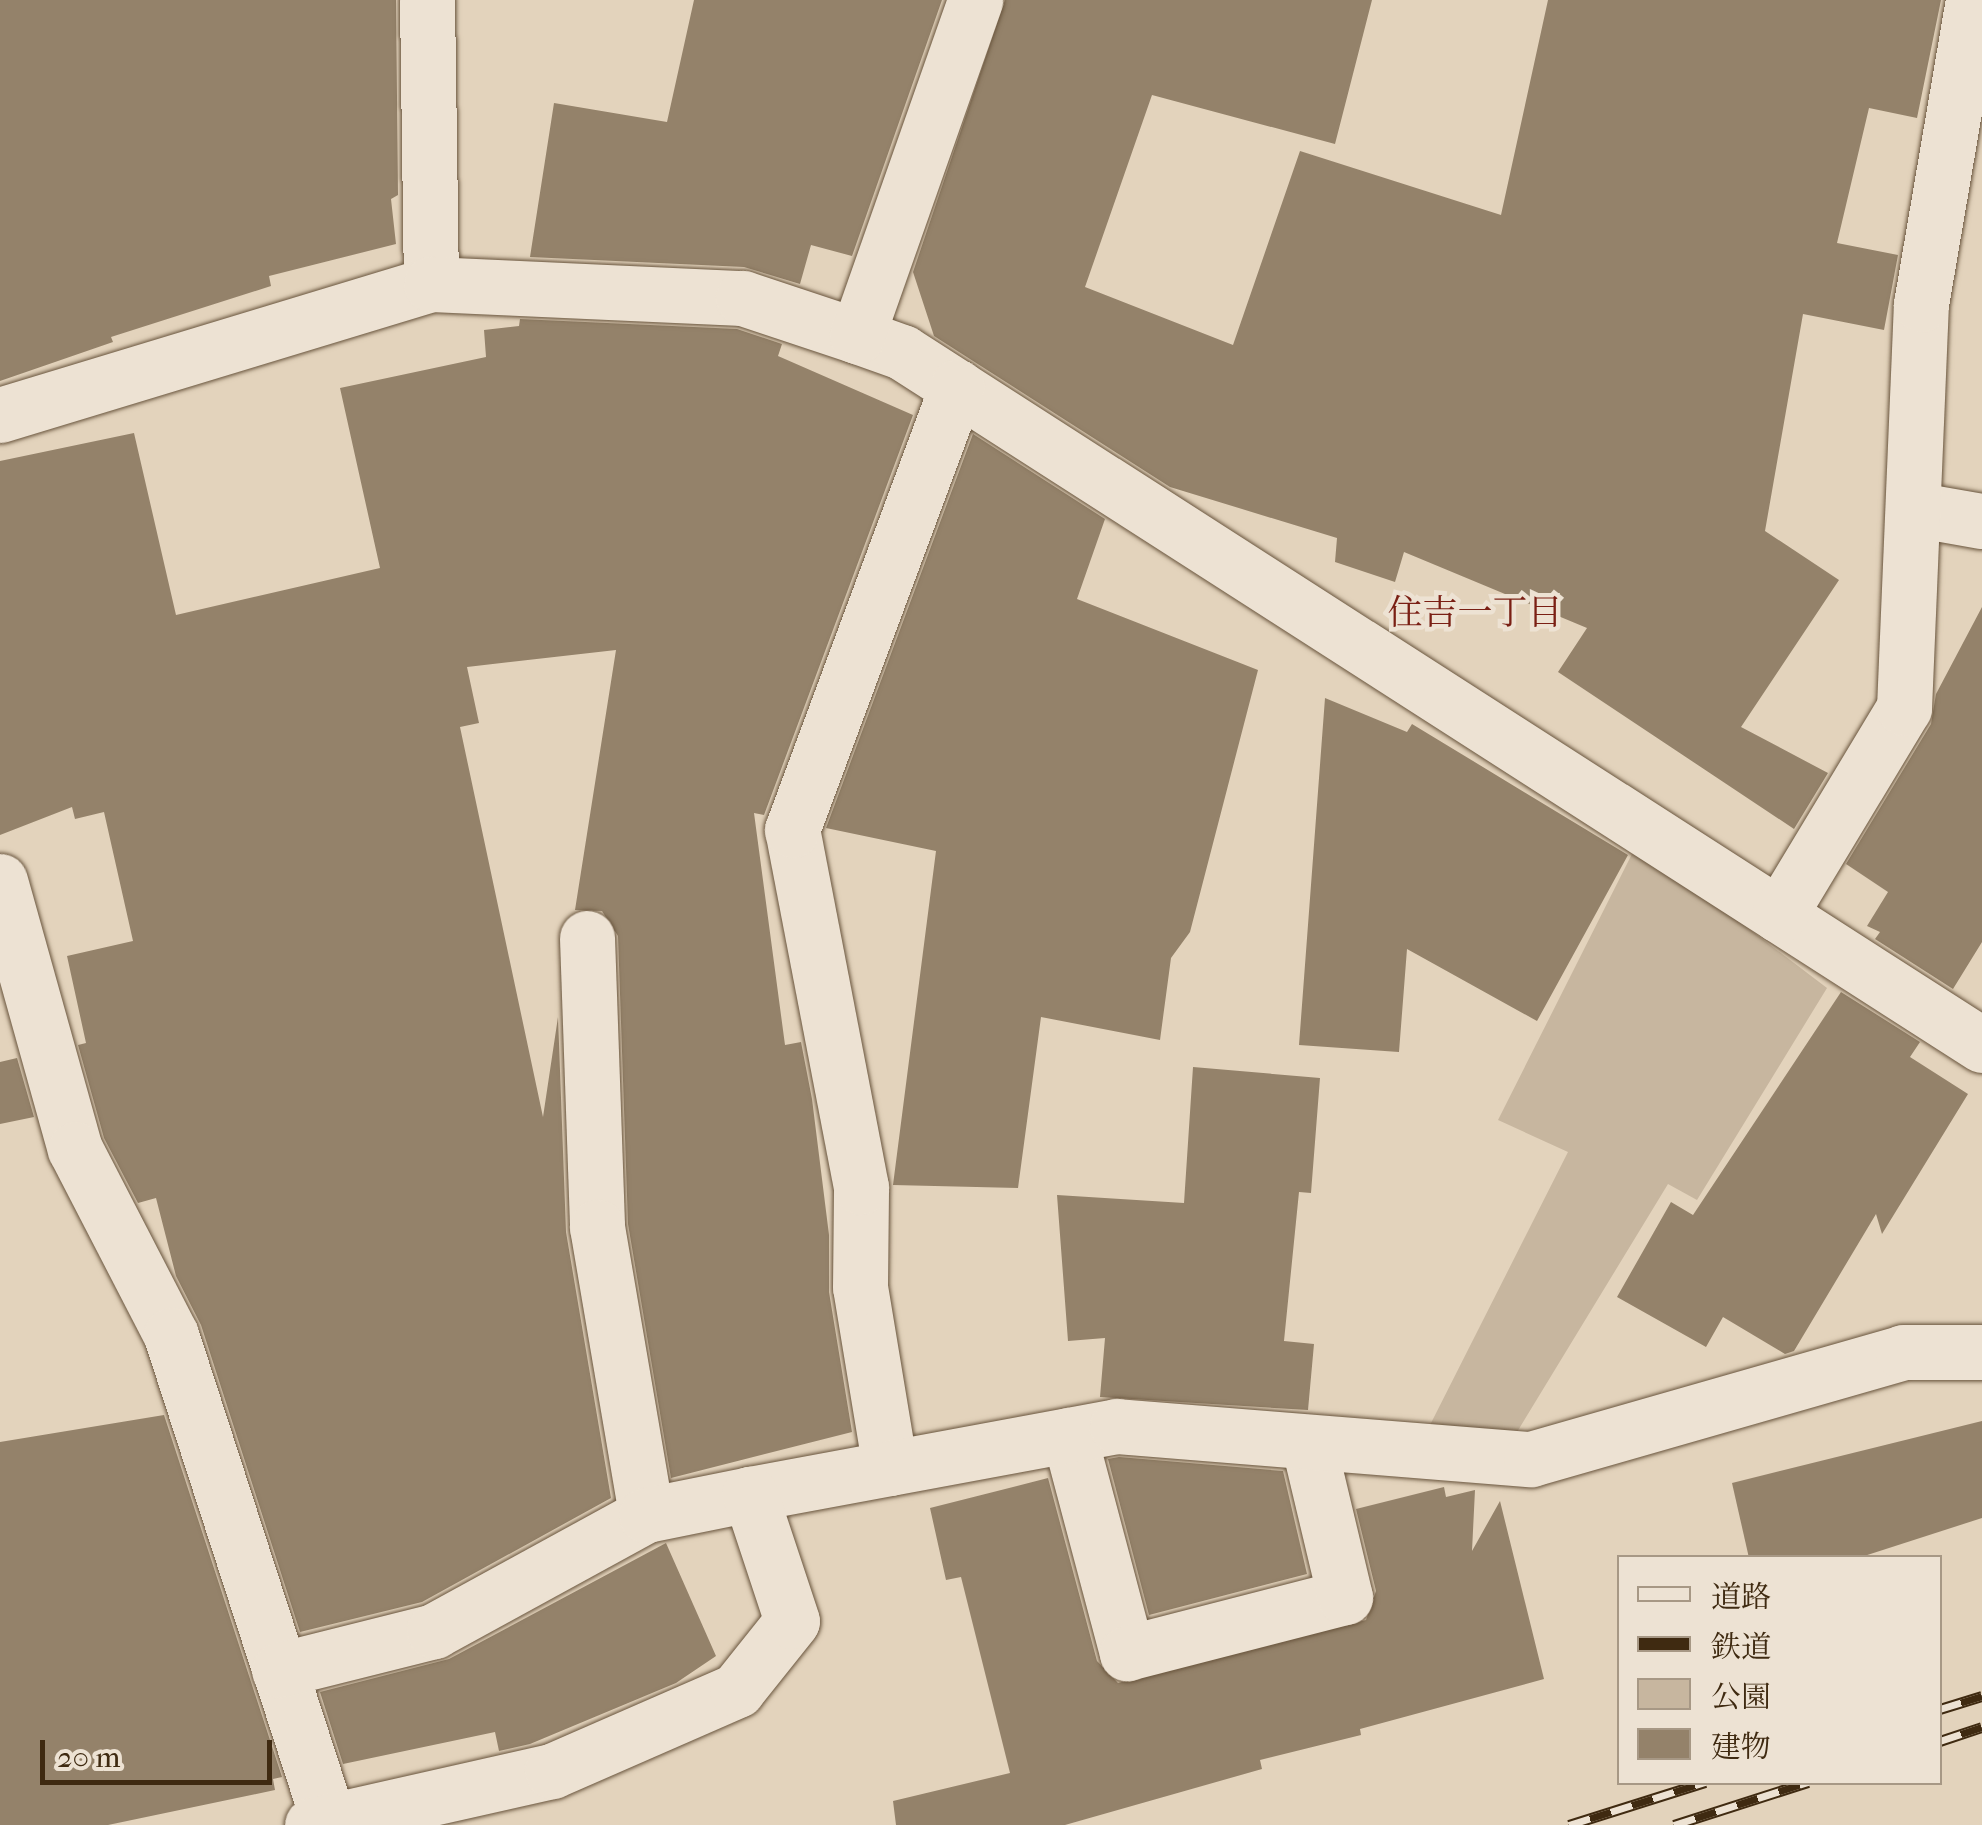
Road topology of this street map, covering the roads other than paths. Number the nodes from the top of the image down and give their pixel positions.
1 (427, 0) edge
2 (975, 0) edge
3 (1973, 0) edge
4 (430, 284) junction
5 (857, 336) junction
6 (958, 387) junction
7 (4, 398) edge
8 (1912, 509) junction
9 (1982, 521) edge
10 (0, 881) edge
11 (1779, 915) junction
12 (587, 938) dead end
13 (1982, 1045) edge
14 (1982, 1352) edge
15 (1069, 1435) junction
16 (1308, 1442) junction
17 (890, 1468) junction
18 (750, 1494) junction
19 (646, 1515) junction
20 (279, 1670) junction
21 (321, 1824) edge

1 - 4 street
2 - 5 street
3 - 8 street
4 - 5 street
4 - 7 street
5 - 6 street
6 - 11 street
6 - 17 street
8 - 9 street
8 - 11 street
10 - 20 street
11 - 13 street
12 - 19 street
14 - 16 street
15 - 16 street
15 - 16 street
15 - 17 street
17 - 18 street
18 - 19 street
18 - 21 street
19 - 20 street
20 - 21 street

